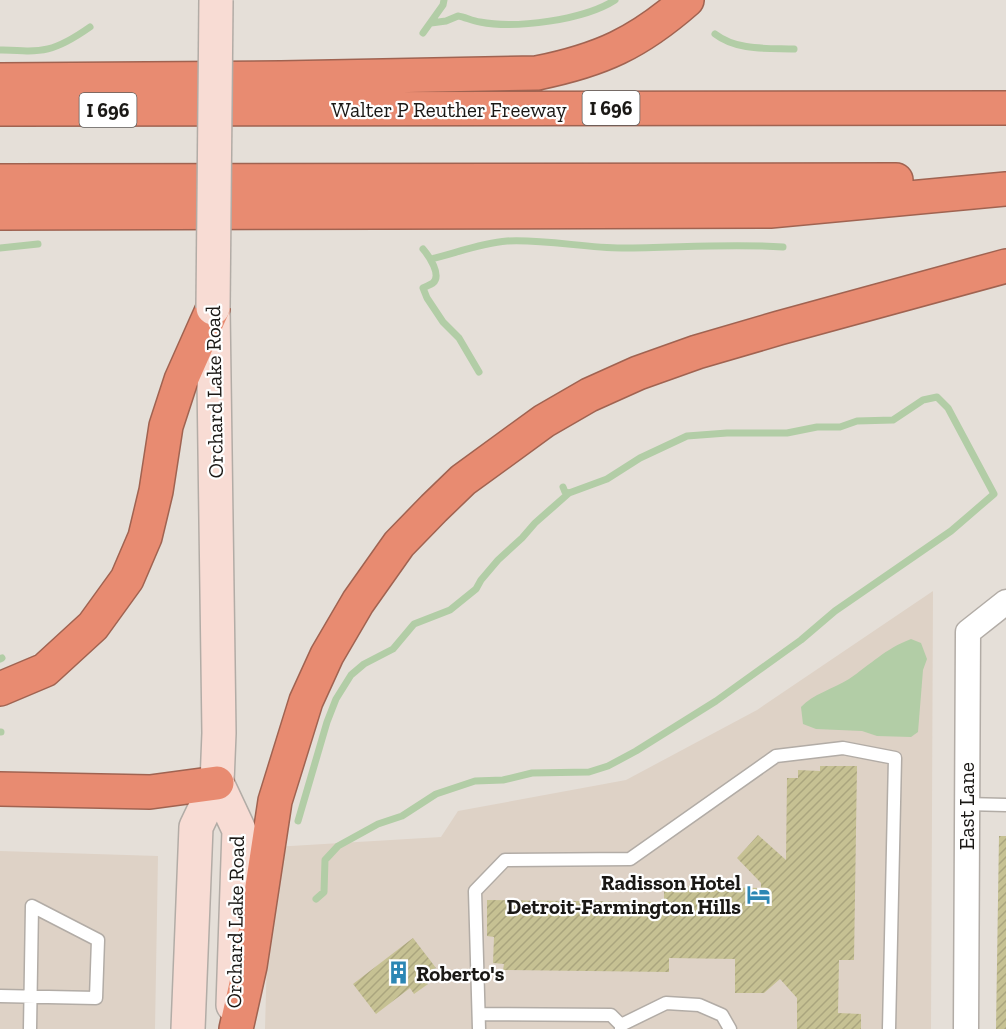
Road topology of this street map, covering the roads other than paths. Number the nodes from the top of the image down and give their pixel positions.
1 (216, 0) edge
2 (687, 0) edge
3 (0, 80) edge
4 (1006, 108) edge
5 (0, 109) edge
6 (1006, 179) edge
7 (0, 181) edge
8 (1006, 189) edge
9 (0, 213) edge
10 (1006, 266) edge
11 (213, 308) junction
12 (1006, 602) edge
13 (0, 689) edge
14 (217, 783) junction
15 (0, 789) edge
16 (966, 804) junction
17 (1006, 805) edge
18 (0, 996) edge
19 (31, 997) junction
20 (479, 1014) junction
21 (621, 1027) edge
22 (30, 1029) edge
23 (188, 1029) edge
24 (234, 1029) edge
25 (479, 1029) edge
26 (730, 1029) edge
27 (889, 1029) edge
28 (966, 1029) edge

1 - 11 main road, Orchard Lake Road, bridge
2 - 3 highway
4 - 5 highway, Walter P Reuther Freeway / I 696
6 - 7 highway
8 - 9 highway
10 - 24 highway
11 - 13 highway
11 - 14 main road, Orchard Lake Road
12 - 16 street, East Lane
14 - 15 highway
14 - 23 main road, Orchard Lake Road
14 - 24 main road, Orchard Lake Road
16 - 17 lane
16 - 28 street, East Lane
18 - 19 lane
19 - 19 lane
19 - 22 lane
20 - 21 lane
20 - 25 lane
20 - 27 lane
21 - 26 lane

